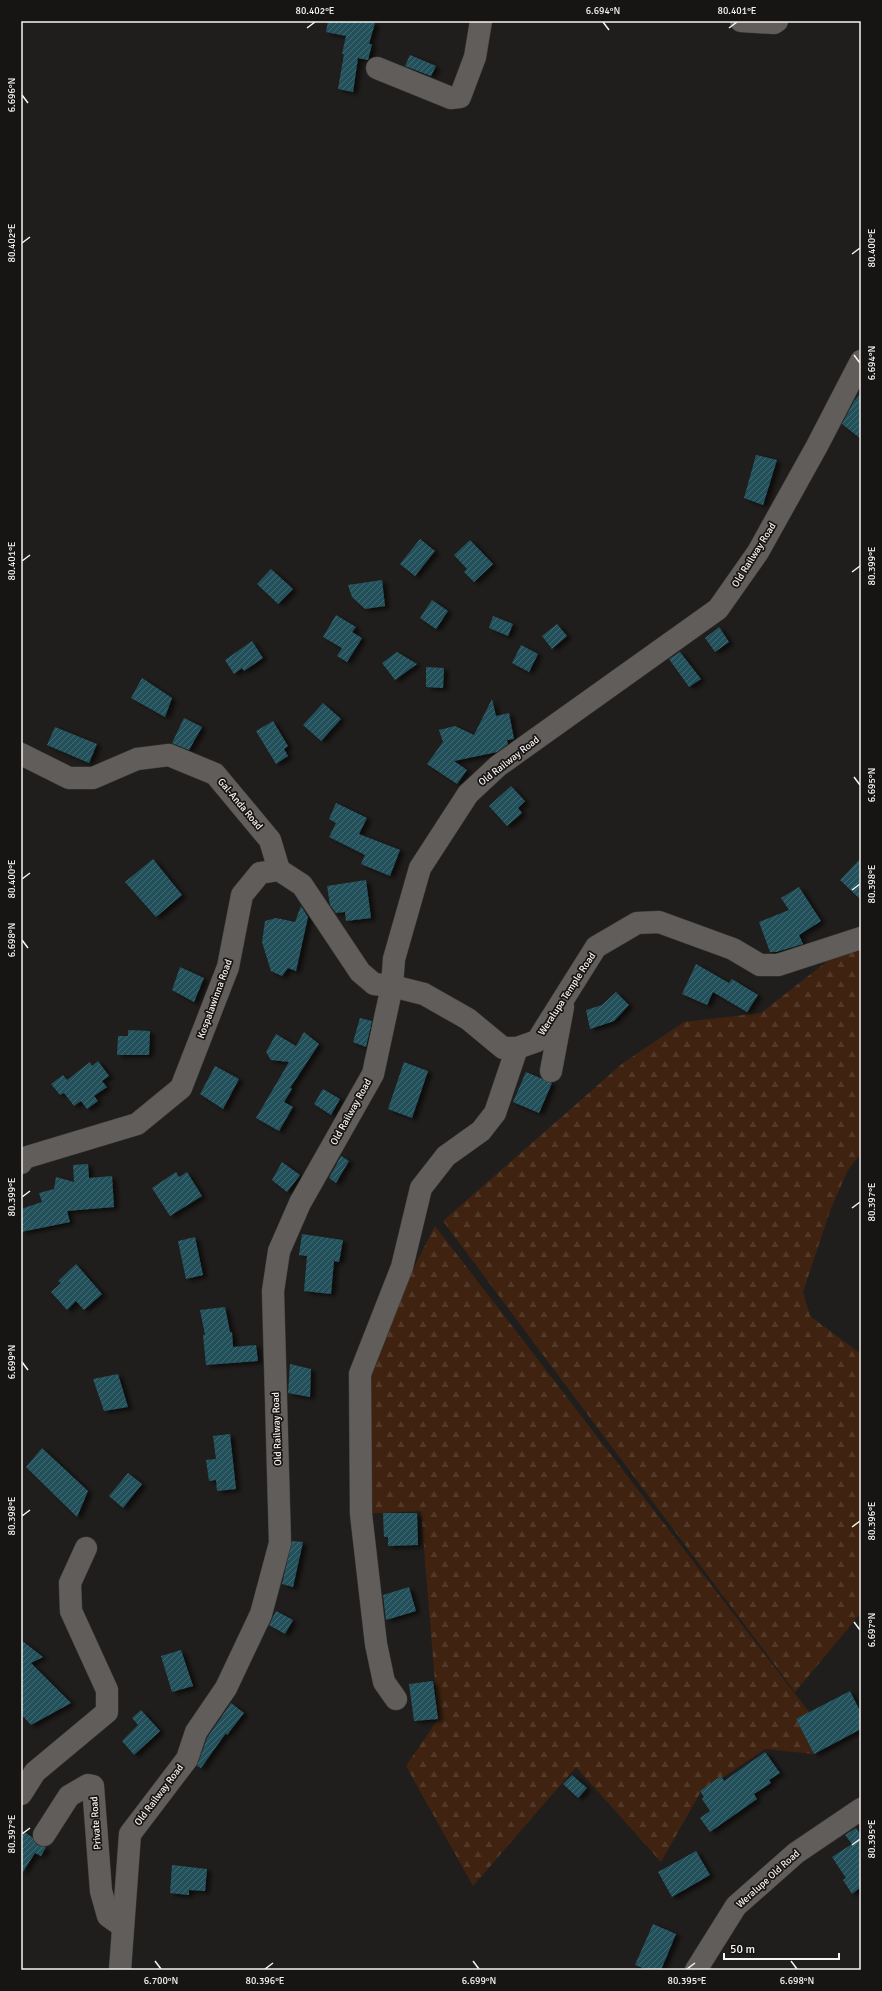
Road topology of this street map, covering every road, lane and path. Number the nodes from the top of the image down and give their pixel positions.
1 (481, 21) edge
2 (741, 21) edge
3 (777, 21) edge
4 (377, 68) dead end
5 (861, 361) edge
6 (21, 754) edge
7 (279, 870) junction
8 (861, 938) edge
9 (392, 986) junction
10 (565, 994) junction
11 (517, 1048) junction
12 (551, 1071) dead end
13 (22, 1159) edge
14 (86, 1548) dead end
15 (396, 1699) dead end
16 (21, 1794) edge
17 (861, 1809) edge
18 (44, 1835) dead end
19 (122, 1926) junction
20 (120, 1970) edge
21 (696, 1970) edge

1 - 4 street
2 - 3 street
5 - 9 street, Old Railway Road
6 - 7 street, Gal-Anda Road
7 - 9 street
7 - 13 street, Kospalawinna Road
8 - 10 street, Weralupa Temple Road
9 - 11 street
9 - 19 street, Old Railway Road
10 - 11 street, Weralupa Temple Road
10 - 12 street
11 - 15 street
14 - 16 street
17 - 21 street, Weralupe Old Road
18 - 19 street, Private Road
19 - 20 street, Old Railway Road

